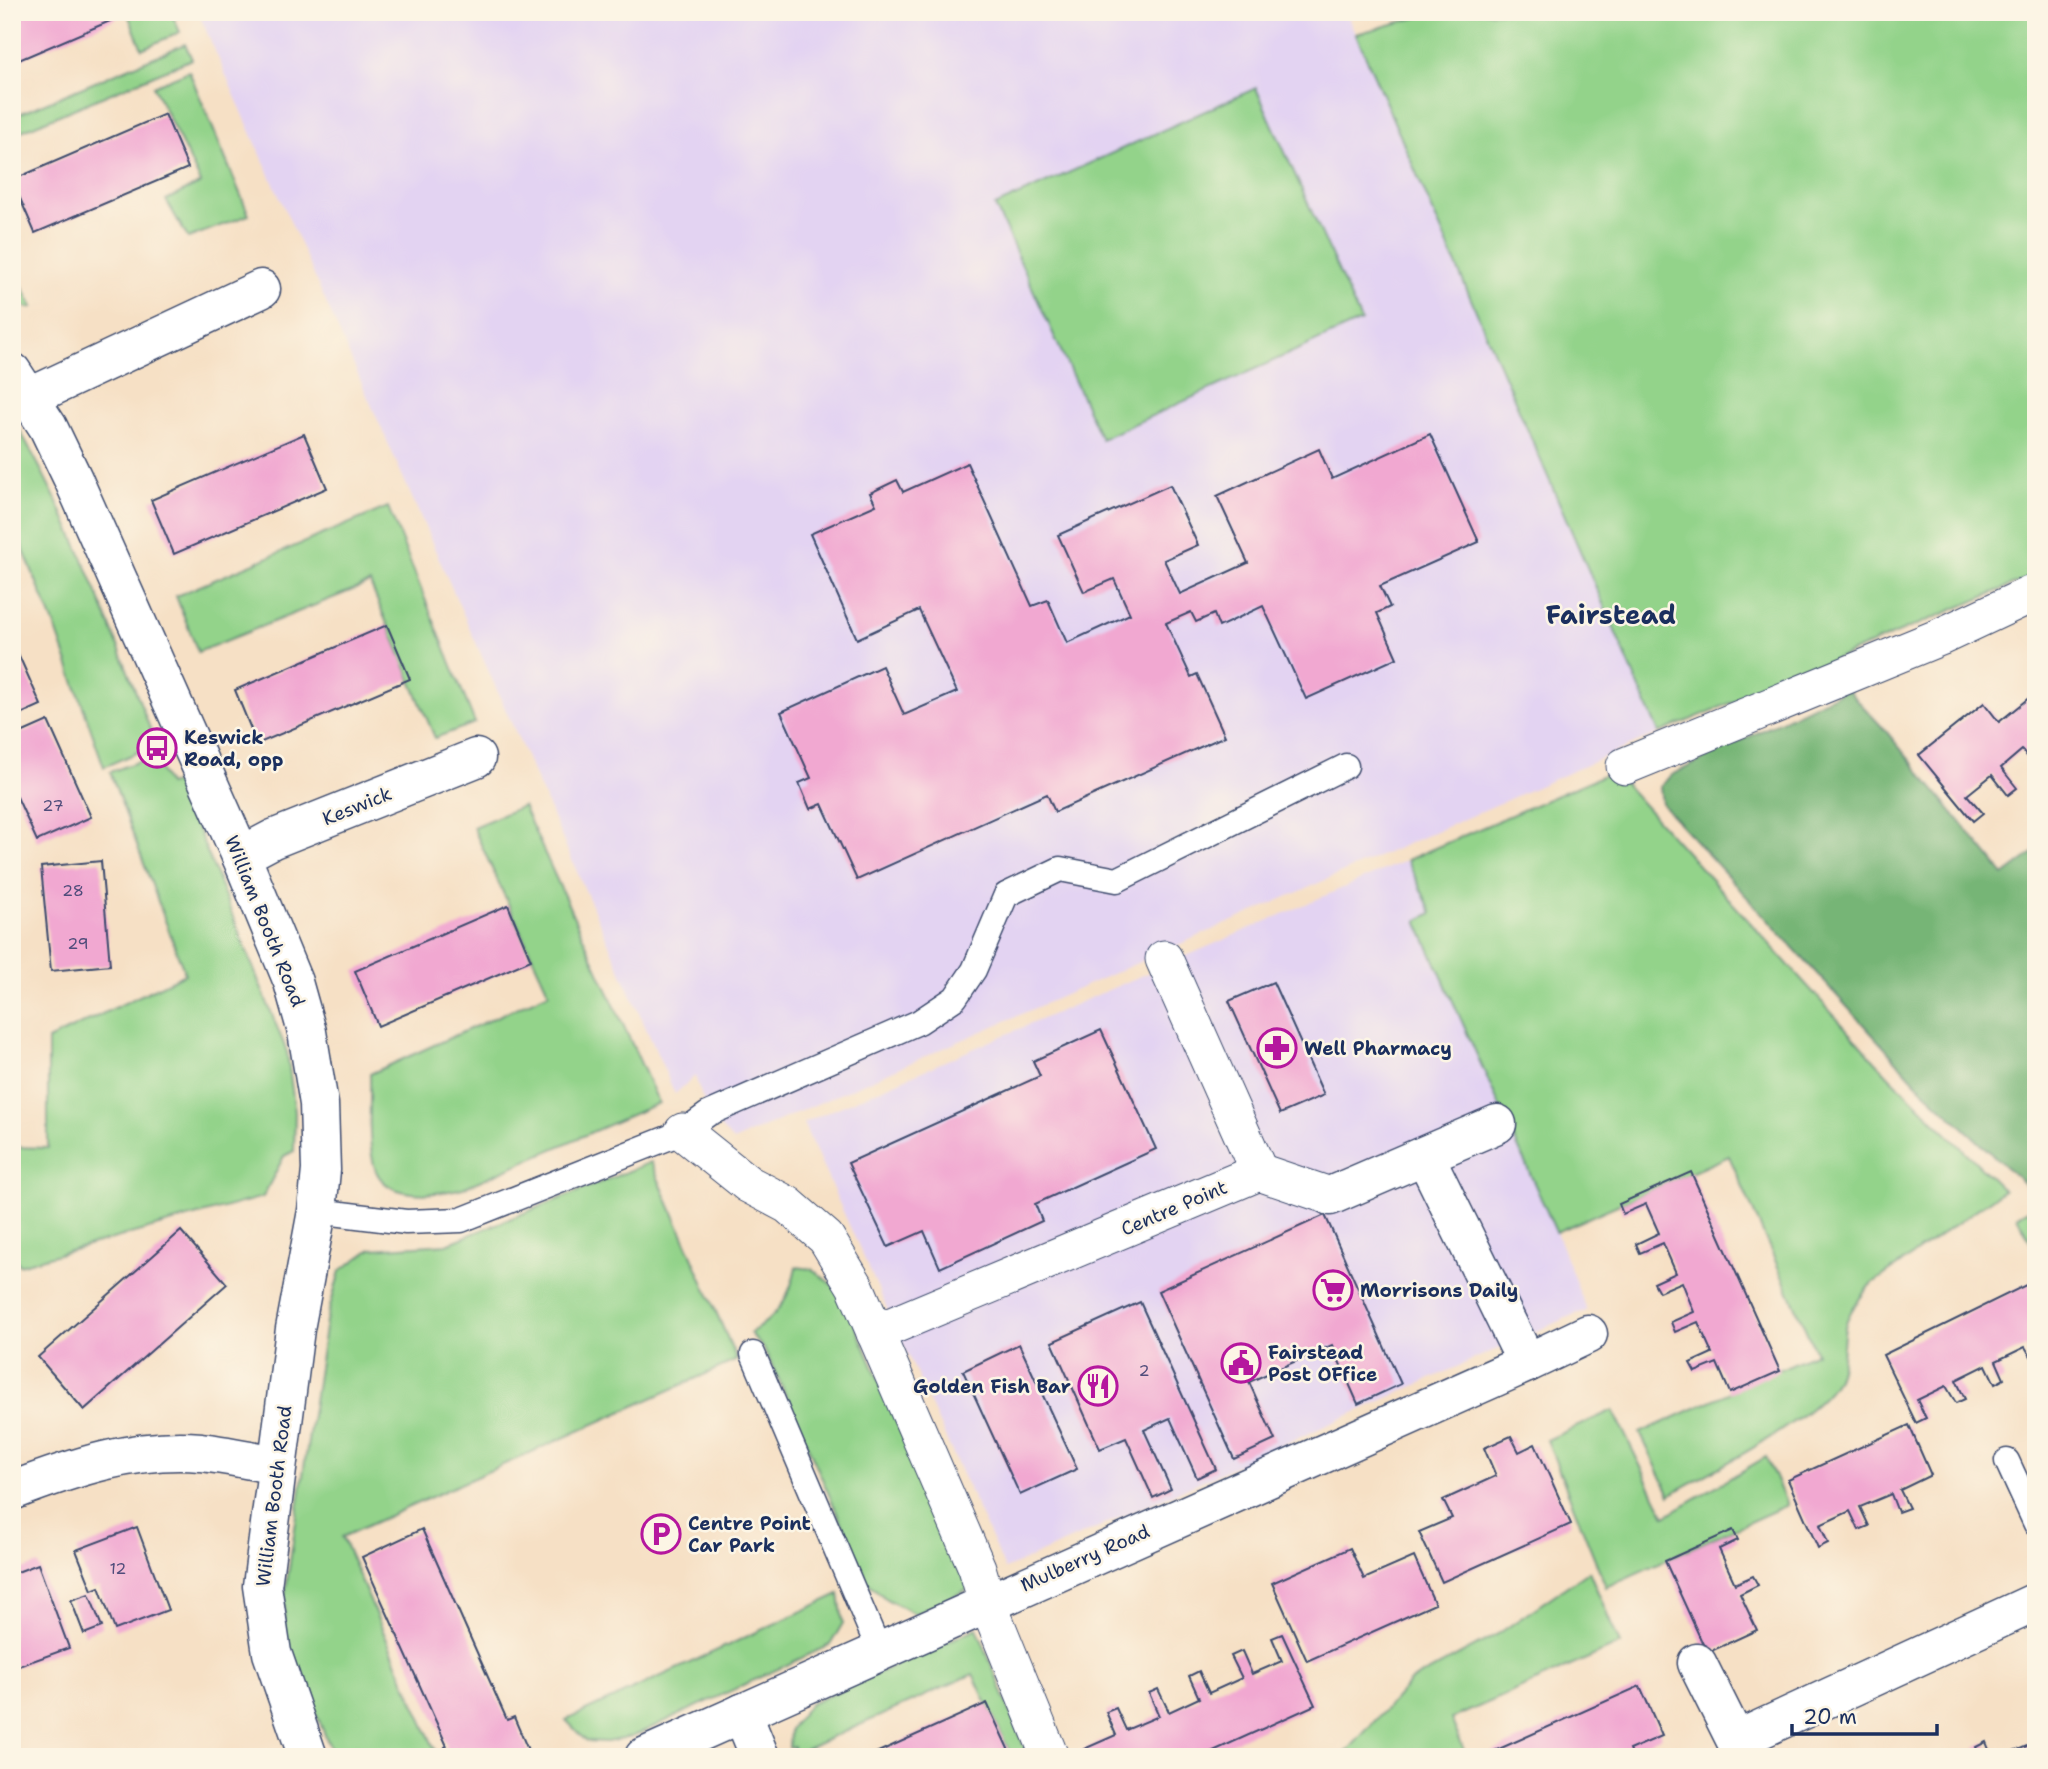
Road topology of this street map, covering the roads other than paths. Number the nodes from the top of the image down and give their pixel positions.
1 (261, 289) dead end
2 (21, 385) edge
3 (2036, 592) edge
4 (476, 758) dead end
5 (1346, 766) dead end
6 (1625, 766) dead end
7 (241, 856) junction
8 (1164, 960) dead end
9 (1497, 1124) dead end
10 (683, 1132) junction
11 (1425, 1156) junction
12 (1259, 1172) junction
13 (1330, 1196) joint
14 (317, 1212) junction
15 (874, 1333) junction
16 (1588, 1334) dead end
17 (753, 1354) dead end
18 (1527, 1363) junction
19 (2007, 1461) dead end
20 (276, 1465) junction
21 (12, 1491) edge
22 (2036, 1524) edge
23 (986, 1602) junction
24 (2036, 1602) edge
25 (879, 1650) junction
26 (1698, 1663) dead end
27 (742, 1713) junction
28 (1740, 1748) edge
29 (308, 1757) edge
30 (644, 1757) edge
31 (760, 1757) edge
32 (1050, 1757) edge

1 - 2 street
2 - 7 street, William Booth Road
3 - 6 street
4 - 7 street, Keswick
5 - 10 lane
7 - 14 street, William Booth Road
8 - 12 street
9 - 11 street
10 - 14 lane
10 - 15 street
11 - 13 street
11 - 18 street
12 - 13 street
12 - 15 street, Centre Point
14 - 20 street, William Booth Road
15 - 23 street
16 - 18 street, Mulberry Road
17 - 25 lane
18 - 23 street, Mulberry Road
19 - 22 lane
20 - 21 street
20 - 29 street, William Booth Road
23 - 25 street, Mulberry Road
23 - 32 street
24 - 28 street
25 - 27 street, Mulberry Road
26 - 28 street
27 - 30 street, Mulberry Road
27 - 31 street

